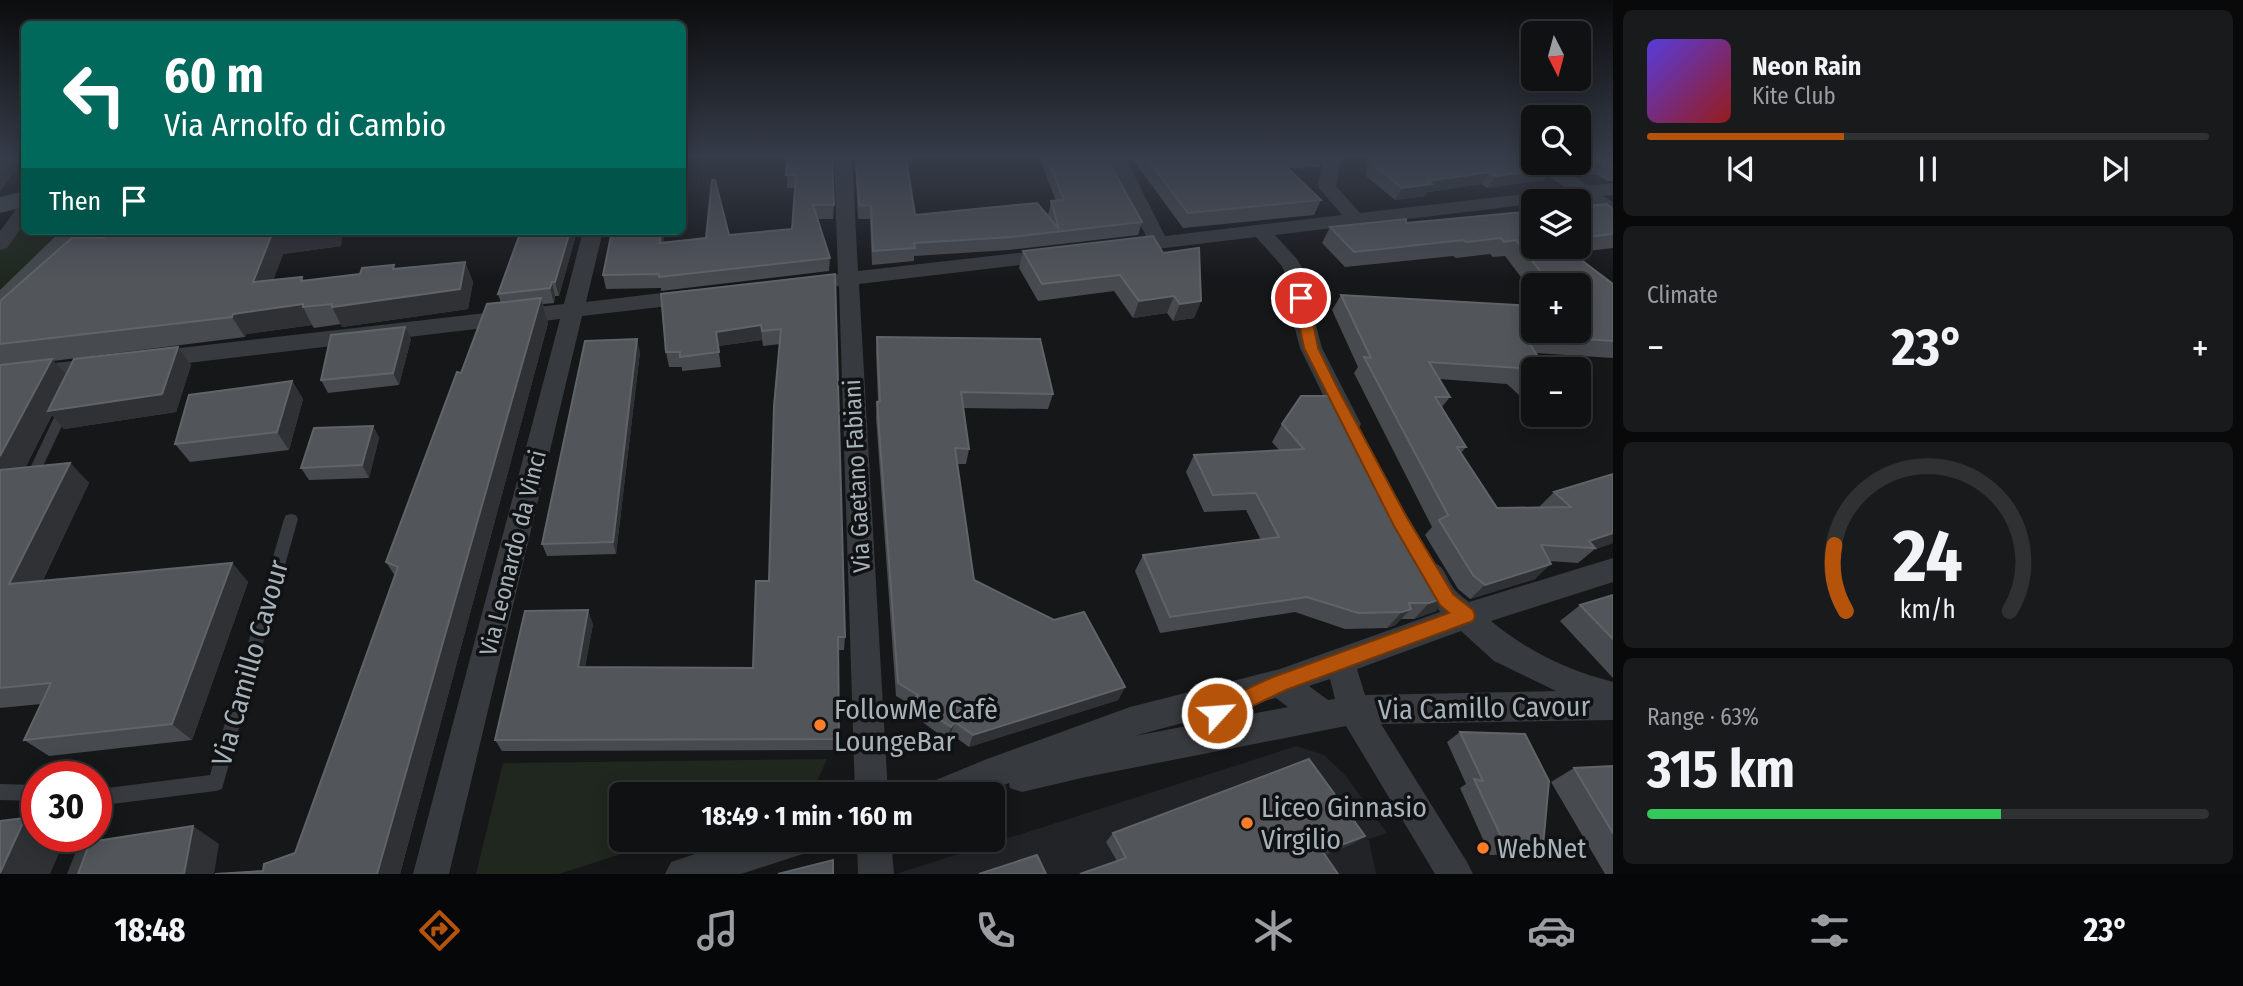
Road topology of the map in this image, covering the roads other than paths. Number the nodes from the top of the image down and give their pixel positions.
1 (845, 198) edge
2 (1136, 198) edge
3 (1336, 198) edge
4 (1594, 198) edge
5 (21, 200) edge
6 (1521, 201) edge
7 (21, 207) edge
8 (0, 208) edge
9 (1613, 210) edge
10 (21, 216) edge
11 (1356, 220) junction
12 (1261, 231) junction
13 (74, 235) edge
14 (592, 235) edge
15 (1159, 243) junction
16 (0, 244) edge
17 (1097, 250) edge
18 (1070, 253) edge
19 (848, 278) junction
20 (786, 286) edge
21 (720, 293) edge
22 (0, 306) edge
23 (574, 310) junction
24 (0, 377) edge
25 (68, 402) edge
26 (1362, 448) edge
27 (30, 482) edge
28 (291, 519) dead end
29 (1420, 555) edge
30 (1613, 570) edge
31 (1466, 616) junction
32 (1340, 661) junction
33 (1280, 683) junction
34 (1613, 696) edge
35 (1613, 705) edge
36 (1340, 713) junction
37 (1086, 761) junction
38 (871, 782) edge
39 (970, 782) edge
40 (994, 782) edge
41 (0, 792) edge
42 (21, 793) edge
43 (112, 794) edge
44 (85, 852) edge
45 (757, 852) edge
46 (875, 852) edge
47 (76, 874) edge
48 (431, 874) edge
49 (683, 874) edge
50 (876, 874) edge
51 (1455, 874) edge

1 - 19 street, Via Gaetano Fabiani
2 - 15 street
3 - 11 street
4 - 9 street
5 - 8 main road
6 - 11 street
7 - 8 main road
10 - 16 street
11 - 12 street
12 - 15 street
12 - 26 street
13 - 22 main road
14 - 23 street, Via Leonardo da Vinci
15 - 17 street
18 - 19 street
19 - 20 street
19 - 38 street, Via Gaetano Fabiani
21 - 23 street
23 - 24 street
23 - 48 street, Via Leonardo da Vinci
25 - 27 lane
28 - 43 lane, Via Camillo Cavour
29 - 31 street
30 - 31 street, Via Camillo Cavour
31 - 32 street, Via Camillo Cavour
31 - 34 street
32 - 33 street, Via Camillo Cavour
32 - 36 street, Via Camillo Cavour
33 - 36 street
33 - 37 street, Via Camillo Cavour
33 - 39 street, Via Camillo Cavour
35 - 36 street, Via Camillo Cavour
36 - 37 street, Via Camillo Cavour
36 - 51 street
37 - 40 street, Via Camillo Cavour
41 - 42 lane
44 - 47 lane
45 - 49 street
46 - 50 street

